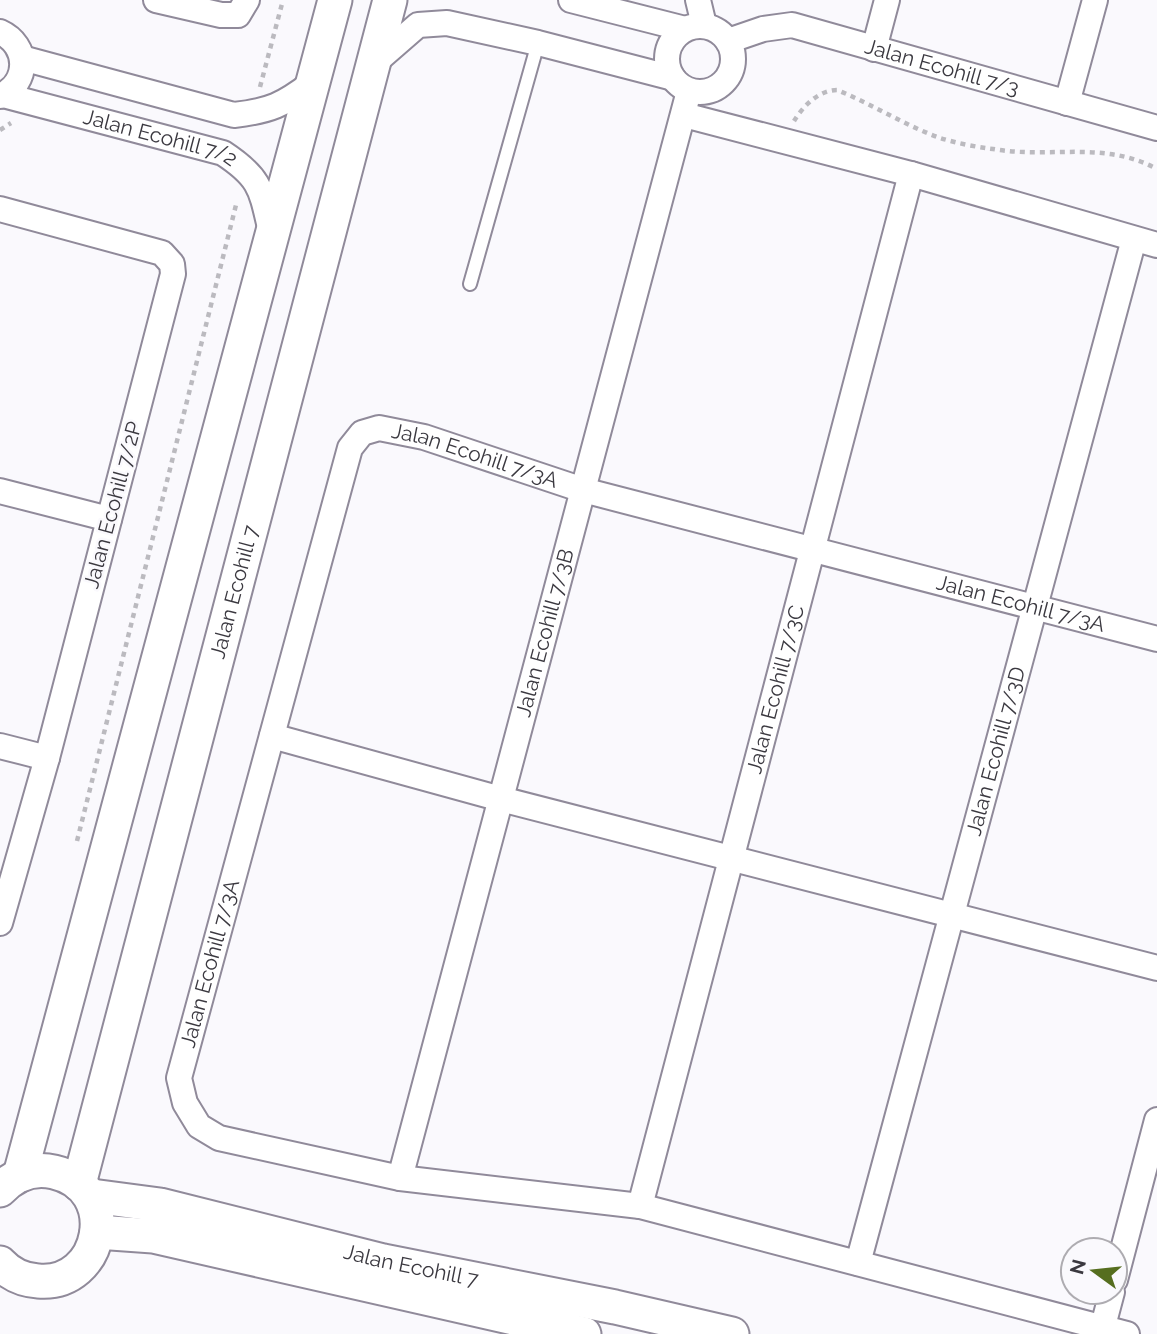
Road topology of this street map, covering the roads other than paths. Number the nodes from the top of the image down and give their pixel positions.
1 (156, 0) edge
2 (247, 0) edge
3 (335, 0) edge
4 (390, 0) edge
5 (571, 0) edge
6 (698, 0) edge
7 (887, 0) edge
8 (1095, 0) edge
9 (694, 27) junction
10 (0, 32) edge
11 (728, 41) junction
12 (538, 43) junction
13 (874, 49) junction
14 (23, 58) junction
15 (372, 65) junction
16 (312, 83) junction
17 (681, 84) junction
18 (2, 95) edge
19 (1067, 103) junction
20 (684, 115) junction
21 (1157, 128) edge
22 (911, 173) junction
23 (0, 209) edge
24 (271, 232) junction
25 (1146, 242) edge
26 (470, 284) dead end
27 (583, 490) junction
28 (0, 491) edge
29 (109, 519) junction
30 (811, 550) junction
31 (1034, 607) junction
32 (1157, 639) edge
33 (272, 736) junction
34 (0, 746) edge
35 (47, 758) junction
36 (501, 799) junction
37 (730, 858) junction
38 (950, 915) junction
39 (0, 923) edge
40 (1157, 968) edge
41 (1157, 1120) edge
42 (400, 1178) junction
43 (10, 1182) edge
44 (85, 1190) junction
45 (640, 1206) junction
46 (97, 1231) junction
47 (1127, 1236) edge
48 (0, 1263) edge
49 (858, 1263) junction
50 (1108, 1306) edge
51 (1103, 1326) junction
52 (584, 1334) edge
53 (732, 1334) edge
54 (1127, 1334) edge

1 - 2 street
3 - 16 street
4 - 15 street, Jalan Ecohill 7
5 - 9 street
6 - 9 street
7 - 13 street
8 - 19 street
9 - 11 street
9 - 17 street
10 - 14 street
11 - 13 street, Jalan Ecohill 7/3
11 - 17 street
12 - 15 street
12 - 17 street
12 - 26 lane
13 - 19 street, Jalan Ecohill 7/3
14 - 16 street, Jalan Ecohill 7/2
14 - 18 street
15 - 44 street, Jalan Ecohill 7
16 - 24 street
17 - 20 street, Jalan Ecohill 7/3B
18 - 24 street, Jalan Ecohill 7/2
19 - 21 street, Jalan Ecohill 7/3
20 - 22 street
20 - 27 street, Jalan Ecohill 7/3B
22 - 25 street
22 - 30 street, Jalan Ecohill 7/3C
23 - 29 street, Jalan Ecohill 7/2P
24 - 43 street
25 - 31 street, Jalan Ecohill 7/3D
27 - 30 street, Jalan Ecohill 7/3A
27 - 33 street, Jalan Ecohill 7/3A
27 - 36 street, Jalan Ecohill 7/3B
28 - 29 street
29 - 35 street, Jalan Ecohill 7/2P
30 - 31 street, Jalan Ecohill 7/3A
30 - 37 street, Jalan Ecohill 7/3C
31 - 32 street, Jalan Ecohill 7/3A
31 - 38 street, Jalan Ecohill 7/3D
33 - 36 street
33 - 42 street, Jalan Ecohill 7/3A
34 - 35 street
35 - 39 street, Jalan Ecohill 7/2P
36 - 37 street
36 - 42 street, Jalan Ecohill 7/3B
37 - 38 street
37 - 45 street, Jalan Ecohill 7/3C
38 - 40 street
38 - 49 street, Jalan Ecohill 7/3D
41 - 47 street
42 - 45 street
43 - 44 street
44 - 46 street
44 - 53 street, Jalan Ecohill 7
45 - 49 street
46 - 48 street
46 - 52 street
49 - 51 street
50 - 51 street
51 - 54 street

